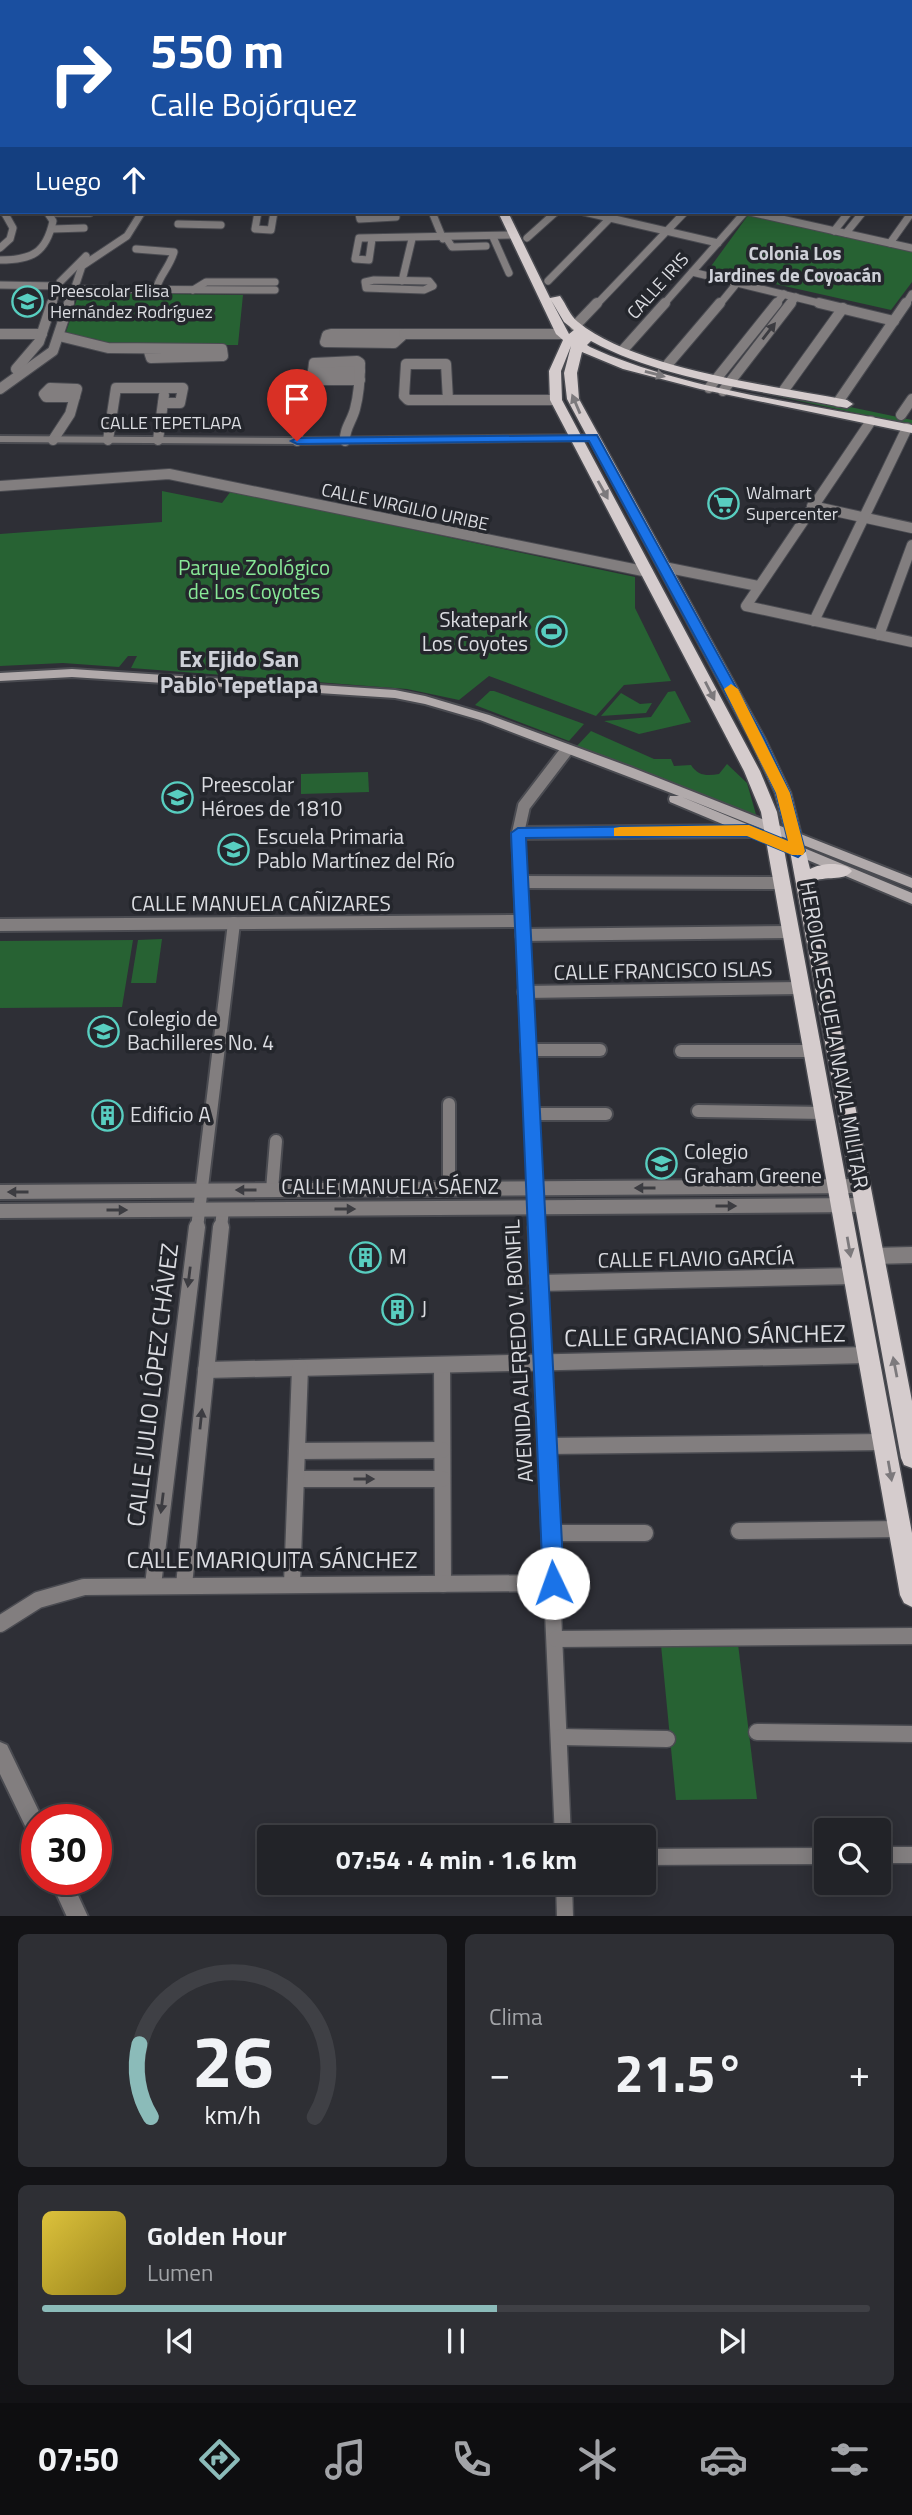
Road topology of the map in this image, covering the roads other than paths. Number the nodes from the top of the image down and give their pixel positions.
1 (5, 214) edge
2 (133, 214) edge
3 (141, 214) edge
4 (258, 214) edge
5 (274, 214) edge
6 (359, 214) edge
7 (395, 214) edge
8 (433, 214) edge
9 (504, 214) edge
10 (515, 214) edge
11 (553, 214) edge
12 (612, 214) edge
13 (683, 214) edge
14 (746, 214) edge
15 (757, 214) edge
16 (795, 214) edge
17 (847, 214) edge
18 (861, 214) edge
19 (911, 214) edge
20 (92, 217) edge
21 (50, 218) edge
22 (180, 220) edge
23 (789, 221) junction
24 (221, 223) dead end
25 (84, 228) dead end
26 (255, 229) joint
27 (669, 229) junction
28 (834, 231) junction
29 (846, 233) junction
30 (521, 237) junction
31 (372, 239) dead end
32 (412, 239) junction
33 (445, 239) junction
34 (720, 240) junction
35 (495, 241) junction
36 (890, 243) junction
37 (0, 248) edge
38 (912, 248) edge
39 (136, 253) dead end
40 (0, 261) edge
41 (692, 272) junction
42 (509, 273) dead end
43 (62, 275) junction
44 (78, 275) junction
45 (402, 281) junction
46 (548, 281) junction
47 (737, 283) junction
48 (0, 285) edge
49 (58, 286) junction
50 (275, 286) dead end
51 (74, 289) junction
52 (156, 290) junction
53 (784, 294) junction
54 (912, 294) edge
55 (796, 297) junction
56 (843, 308) junction
57 (894, 320) junction
58 (582, 330) junction
59 (0, 334) edge
60 (42, 334) junction
61 (404, 334) junction
62 (57, 340) junction
63 (570, 340) junction
64 (41, 345) junction
65 (148, 349) junction
66 (623, 350) junction
67 (668, 364) junction
68 (312, 375) junction
69 (360, 375) junction
70 (725, 378) junction
71 (0, 381) edge
72 (116, 388) joint
73 (165, 388) junction
74 (0, 389) edge
75 (716, 389) junction
76 (784, 390) junction
77 (75, 392) dead end
78 (912, 399) edge
79 (448, 400) junction
80 (556, 400) junction
81 (838, 402) junction
82 (163, 403) junction
83 (871, 421) junction
84 (908, 423) edge
85 (574, 438) junction
86 (593, 438) junction
87 (0, 439) edge
88 (53, 440) junction
89 (108, 440) junction
90 (158, 440) junction
91 (297, 441) junction
92 (345, 441) junction
93 (0, 486) edge
94 (812, 506) junction
95 (862, 517) junction
96 (912, 528) edge
97 (912, 545) edge
98 (640, 558) junction
99 (595, 561) junction
100 (664, 566) junction
101 (648, 572) junction
102 (758, 586) junction
103 (814, 621) junction
104 (879, 635) junction
105 (912, 642) edge
106 (718, 664) junction
107 (698, 667) junction
108 (0, 677) edge
109 (566, 751) junction
110 (591, 761) junction
111 (749, 831) junction
112 (518, 833) junction
113 (785, 839) junction
114 (844, 872) junction
115 (793, 881) junction
116 (521, 882) junction
117 (912, 883) edge
118 (912, 899) edge
119 (234, 923) junction
120 (0, 925) edge
121 (522, 928) junction
122 (792, 932) junction
123 (802, 988) junction
124 (524, 992) junction
125 (527, 1050) junction
126 (600, 1050) dead end
127 (681, 1051) dead end
128 (814, 1051) junction
129 (449, 1104) dead end
130 (698, 1111) dead end
131 (825, 1113) junction
132 (530, 1114) junction
133 (606, 1114) dead end
134 (276, 1140) dead end
135 (534, 1188) junction
136 (449, 1189) junction
137 (272, 1190) junction
138 (202, 1191) junction
139 (0, 1192) edge
140 (840, 1196) junction
141 (862, 1196) junction
142 (535, 1208) junction
143 (223, 1209) junction
144 (197, 1210) junction
145 (0, 1211) edge
146 (912, 1255) edge
147 (873, 1256) junction
148 (854, 1276) junction
149 (538, 1283) junction
150 (869, 1355) junction
151 (542, 1363) junction
152 (442, 1364) junction
153 (300, 1368) junction
154 (206, 1370) junction
155 (884, 1442) junction
156 (547, 1446) junction
157 (442, 1450) junction
158 (297, 1451) junction
159 (912, 1458) edge
160 (296, 1479) junction
161 (443, 1479) junction
162 (900, 1529) junction
163 (738, 1531) dead end
164 (551, 1533) junction
165 (645, 1533) dead end
166 (553, 1583) junction
167 (292, 1584) junction
168 (443, 1584) junction
169 (153, 1585) junction
170 (184, 1585) junction
171 (912, 1595) edge
172 (0, 1624) edge
173 (912, 1636) edge
174 (556, 1639) junction
175 (757, 1732) dead end
176 (912, 1734) edge
177 (561, 1737) junction
178 (667, 1739) dead end
179 (0, 1752) edge
180 (25, 1804) edge
181 (563, 1825) edge
182 (891, 1855) edge
183 (912, 1855) edge
184 (814, 1856) edge
185 (656, 1857) edge
186 (68, 1895) edge
187 (564, 1895) edge
188 (78, 1916) edge
189 (565, 1916) edge

1 - 37 street
2 - 43 street
3 - 44 street
4 - 26 street
5 - 26 street
6 - 7 street
8 - 33 street
9 - 30 main road
10 - 30 main road
11 - 30 street
12 - 27 street
12 - 46 street
13 - 27 street
14 - 34 street, CALLE IRIS
15 - 23 street
16 - 23 street
17 - 28 street
18 - 29 street
19 - 36 street
20 - 21 street
21 - 25 street
21 - 40 street
22 - 24 street
23 - 28 street
27 - 34 street
27 - 58 street
28 - 29 street
29 - 36 street
30 - 35 street
30 - 46 main road
30 - 63 main road
31 - 32 street
32 - 33 street
32 - 45 street
33 - 35 street
34 - 41 street, CALLE IRIS
35 - 42 street
36 - 38 street
39 - 52 street
41 - 47 street
41 - 66 street, CALLE IRIS
43 - 44 street
43 - 49 street
44 - 51 street
45 - 45 street
46 - 58 main road
47 - 53 street
47 - 67 street
48 - 49 street
49 - 60 street
50 - 52 street
51 - 52 street
51 - 62 street
53 - 55 street
53 - 70 street
54 - 57 street
55 - 56 street
70 -> 55 street
56 - 57 street
56 - 76 street
57 - 81 street
58 - 63 main road, HEROICA ESCUELA NAVAL MILITAR
58 - 66 main road
59 - 60 street
60 - 64 street
61 - 61 street
61 - 63 street
62 - 64 street
62 - 65 street
62 - 74 street
63 -> 75 main road
63 - 80 main road, HEROICA ESCUELA NAVAL MILITAR
86 -> 63 main road, HEROICA ESCUELA NAVAL MILITAR
64 - 71 street
65 - 65 street
66 - 67 main road
67 - 70 main road
68 - 69 street
68 - 69 street
68 - 91 street
69 - 92 street
70 - 75 street
70 - 76 main road
72 - 73 street
72 - 89 street
73 - 82 street
73 - 82 street
75 - 83 main road
76 - 81 main road
77 - 88 street
78 - 84 street
79 - 79 street
79 - 80 street
80 - 85 main road, HEROICA ESCUELA NAVAL MILITAR
81 - 84 main road
82 - 90 street
83 - 84 main road
83 - 94 street
84 - 95 street
85 - 86 street, CALLE TEPETLAPA
85 - 92 street, CALLE TEPETLAPA
85 -> 98 main road, HEROICA ESCUELA NAVAL MILITAR
86 - 100 main road, HEROICA ESCUELA NAVAL MILITAR
87 - 88 street, CALLE TEPETLAPA
88 - 89 street, CALLE TEPETLAPA
89 - 90 street, CALLE TEPETLAPA
90 - 91 street, CALLE TEPETLAPA
91 - 92 street, CALLE TEPETLAPA
93 - 99 street, CALLE VIRGILIO URIBE
94 - 95 street
94 - 102 street
95 - 96 street
95 - 103 street
97 - 104 street
98 - 99 street, CALLE VIRGILIO URIBE
98 - 101 main road, HEROICA ESCUELA NAVAL MILITAR
99 - 101 street, CALLE VIRGILIO URIBE
100 - 102 street
100 - 106 main road, HEROICA ESCUELA NAVAL MILITAR
101 - 107 main road, HEROICA ESCUELA NAVAL MILITAR
102 - 103 street
103 - 104 street
104 - 105 street
106 - 107 main road
106 - 113 main road, HEROICA ESCUELA NAVAL MILITAR
107 -> 113 main road, HEROICA ESCUELA NAVAL MILITAR
108 - 109 main road
109 - 110 main road
109 - 112 street, AVENIDA ALFREDO V. BONFIL
110 - 111 main road
110 - 113 main road
111 - 112 street
111 - 113 main road
112 - 116 street, AVENIDA ALFREDO V. BONFIL
113 - 114 main road
113 - 115 main road, HEROICA ESCUELA NAVAL MILITAR
113 - 117 main road
114 - 115 main road
114 - 118 main road
115 - 116 street
115 - 122 main road, HEROICA ESCUELA NAVAL MILITAR
115 - 141 main road, HEROICA ESCUELA NAVAL MILITAR
116 - 121 street, AVENIDA ALFREDO V. BONFIL
119 - 120 street, CALLE MANUELA CAÑIZARES
119 - 121 street, CALLE MANUELA CAÑIZARES
119 - 138 street, CALLE JULIO LÓPEZ CHÁVEZ
121 - 122 street, CALLE MANUELA CAÑIZARES
121 - 124 street, AVENIDA ALFREDO V. BONFIL
122 - 123 main road, HEROICA ESCUELA NAVAL MILITAR
123 - 124 street, CALLE FRANCISCO ISLAS
123 - 128 main road, HEROICA ESCUELA NAVAL MILITAR
124 - 125 street, AVENIDA ALFREDO V. BONFIL
125 - 126 street
125 - 132 street, AVENIDA ALFREDO V. BONFIL
127 - 128 street
128 - 131 main road, HEROICA ESCUELA NAVAL MILITAR
129 - 136 street
130 - 131 street
131 - 140 main road, HEROICA ESCUELA NAVAL MILITAR
132 - 133 street
132 - 135 street, AVENIDA ALFREDO V. BONFIL
134 - 137 street
135 - 136 street, CALLE MANUELA SÁENZ
140 -> 135 street, CALLE MANUELA SÁENZ
135 - 142 street, AVENIDA ALFREDO V. BONFIL
136 - 137 street, CALLE MANUELA SÁENZ
137 -> 138 street, CALLE MANUELA SÁENZ
138 -> 139 street, CALLE MANUELA SÁENZ
138 - 144 street, CALLE JULIO LÓPEZ CHÁVEZ
140 - 141 street, CALLE MANUELA SÁENZ
142 -> 140 street, CALLE MANUELA SÁENZ
140 -> 148 main road, HEROICA ESCUELA NAVAL MILITAR
141 - 147 main road, HEROICA ESCUELA NAVAL MILITAR
143 -> 142 street, CALLE MANUELA SÁENZ
142 - 149 street, AVENIDA ALFREDO V. BONFIL
143 - 144 street, CALLE MANUELA SÁENZ
143 - 154 street
145 -> 144 street, CALLE MANUELA SÁENZ
144 -> 169 street, CALLE JULIO LÓPEZ CHÁVEZ
146 - 147 street
159 -> 147 main road, HEROICA ESCUELA NAVAL MILITAR
148 - 149 street, CALLE FLAVIO GARCÍA
148 - 150 main road, HEROICA ESCUELA NAVAL MILITAR
149 - 151 street, AVENIDA ALFREDO V. BONFIL
150 - 151 street, CALLE GRACIANO SÁNCHEZ
150 - 155 main road, HEROICA ESCUELA NAVAL MILITAR
151 - 152 street, CALLE GRACIANO SÁNCHEZ
151 - 156 street, AVENIDA ALFREDO V. BONFIL
152 - 153 street, CALLE GRACIANO SÁNCHEZ
152 - 157 street
153 - 154 street, CALLE GRACIANO SÁNCHEZ
153 - 158 street
170 -> 154 street
155 - 156 street
155 -> 162 main road, HEROICA ESCUELA NAVAL MILITAR
156 - 164 street, AVENIDA ALFREDO V. BONFIL
157 - 158 street
157 - 161 street
158 - 160 street
160 -> 161 street
160 - 167 street
161 - 168 street
162 - 163 street
162 - 171 main road, HEROICA ESCUELA NAVAL MILITAR
164 - 165 street
164 - 166 street, AVENIDA ALFREDO V. BONFIL
166 - 168 street, CALLE MARIQUITA SÁNCHEZ
166 - 174 street, AVENIDA ALFREDO V. BONFIL
167 - 168 street, CALLE MARIQUITA SÁNCHEZ
167 - 170 street, CALLE MARIQUITA SÁNCHEZ
169 - 170 street, CALLE MARIQUITA SÁNCHEZ
169 - 172 street, CALLE MARIQUITA SÁNCHEZ
173 - 174 street
174 - 177 street, AVENIDA ALFREDO V. BONFIL
175 - 176 street
177 - 178 street
177 - 181 street, AVENIDA ALFREDO V. BONFIL
179 - 180 street
182 - 183 street
184 - 185 street
186 - 188 street
187 - 189 street

